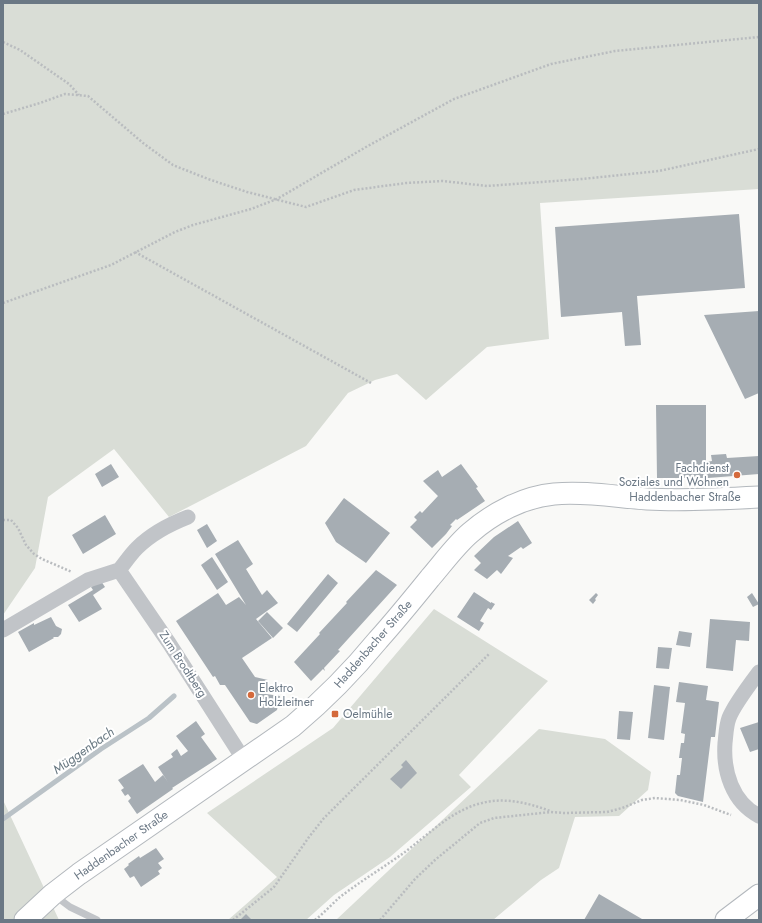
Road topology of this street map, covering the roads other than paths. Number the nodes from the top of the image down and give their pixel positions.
1 (759, 496) edge
2 (188, 517) dead end
3 (119, 570) junction
4 (3, 630) edge
5 (759, 672) edge
6 (244, 760) junction
7 (757, 815) edge
8 (53, 894) junction
9 (759, 895) edge
10 (25, 920) edge
11 (97, 920) edge
12 (726, 920) edge

1 - 6 main road, Haddenbacher Straße
2 - 3 street
3 - 4 street
3 - 6 street, Zum Brodtberg
5 - 7 street
6 - 8 main road, Haddenbacher Straße
8 - 10 main road, Haddenbacher Straße
8 - 11 lane
9 - 12 main road

